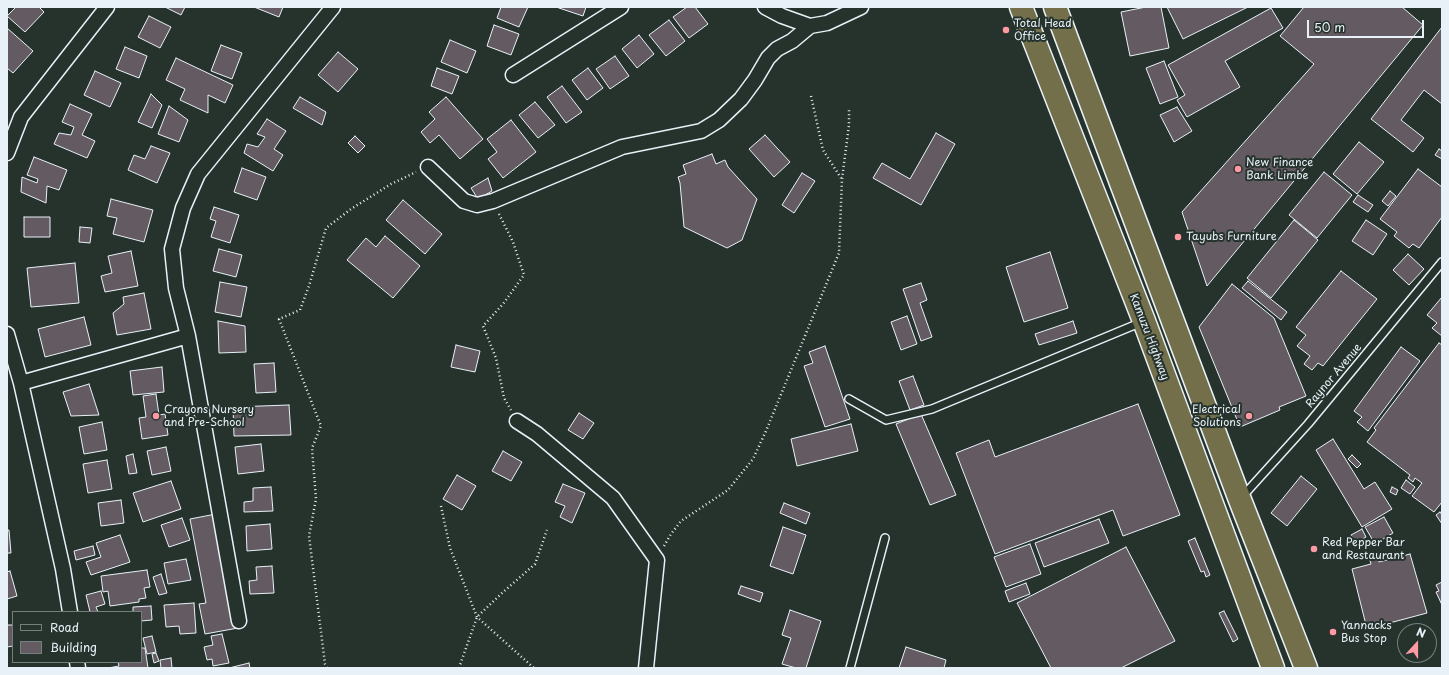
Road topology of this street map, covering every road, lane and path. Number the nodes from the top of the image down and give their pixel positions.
1 (107, 7) edge
2 (333, 7) edge
3 (621, 7) edge
4 (765, 7) edge
5 (861, 7) edge
6 (1021, 7) edge
7 (1055, 7) edge
8 (810, 26) junction
9 (513, 75) dead end
10 (811, 96) dead end
11 (849, 110) dead end
12 (7, 153) edge
13 (428, 167) joint
14 (842, 179) junction
15 (493, 201) junction
16 (1442, 262) edge
17 (1144, 321) junction
18 (7, 334) edge
19 (188, 336) junction
20 (21, 383) junction
21 (849, 399) dead end
22 (517, 421) joint
23 (1240, 500) junction
24 (441, 506) dead end
25 (547, 530) dead end
26 (885, 538) dead end
27 (657, 560) junction
28 (70, 611) edge
29 (477, 617) junction
30 (239, 621) dead end
31 (327, 668) edge
32 (459, 668) edge
33 (534, 668) edge
34 (646, 668) edge
35 (850, 668) edge
36 (1273, 668) edge
37 (1306, 668) edge

1 - 12 street
2 - 19 street
3 - 9 street
4 - 8 street
5 - 8 street
6 - 17 highway, Kamuzu Highway
7 - 23 highway
8 - 15 street
10 - 14 path
11 - 14 path
13 - 15 street
13 - 31 path
14 - 27 path
15 - 22 path
16 - 23 lane, Raynor Avenue
17 - 21 lane
17 - 36 highway, Kamuzu Highway
18 - 20 street
19 - 20 street
19 - 30 street
20 - 28 street
22 - 27 street
23 - 37 highway
24 - 29 path
25 - 29 path
26 - 35 lane
27 - 34 street
29 - 32 path
29 - 33 path

